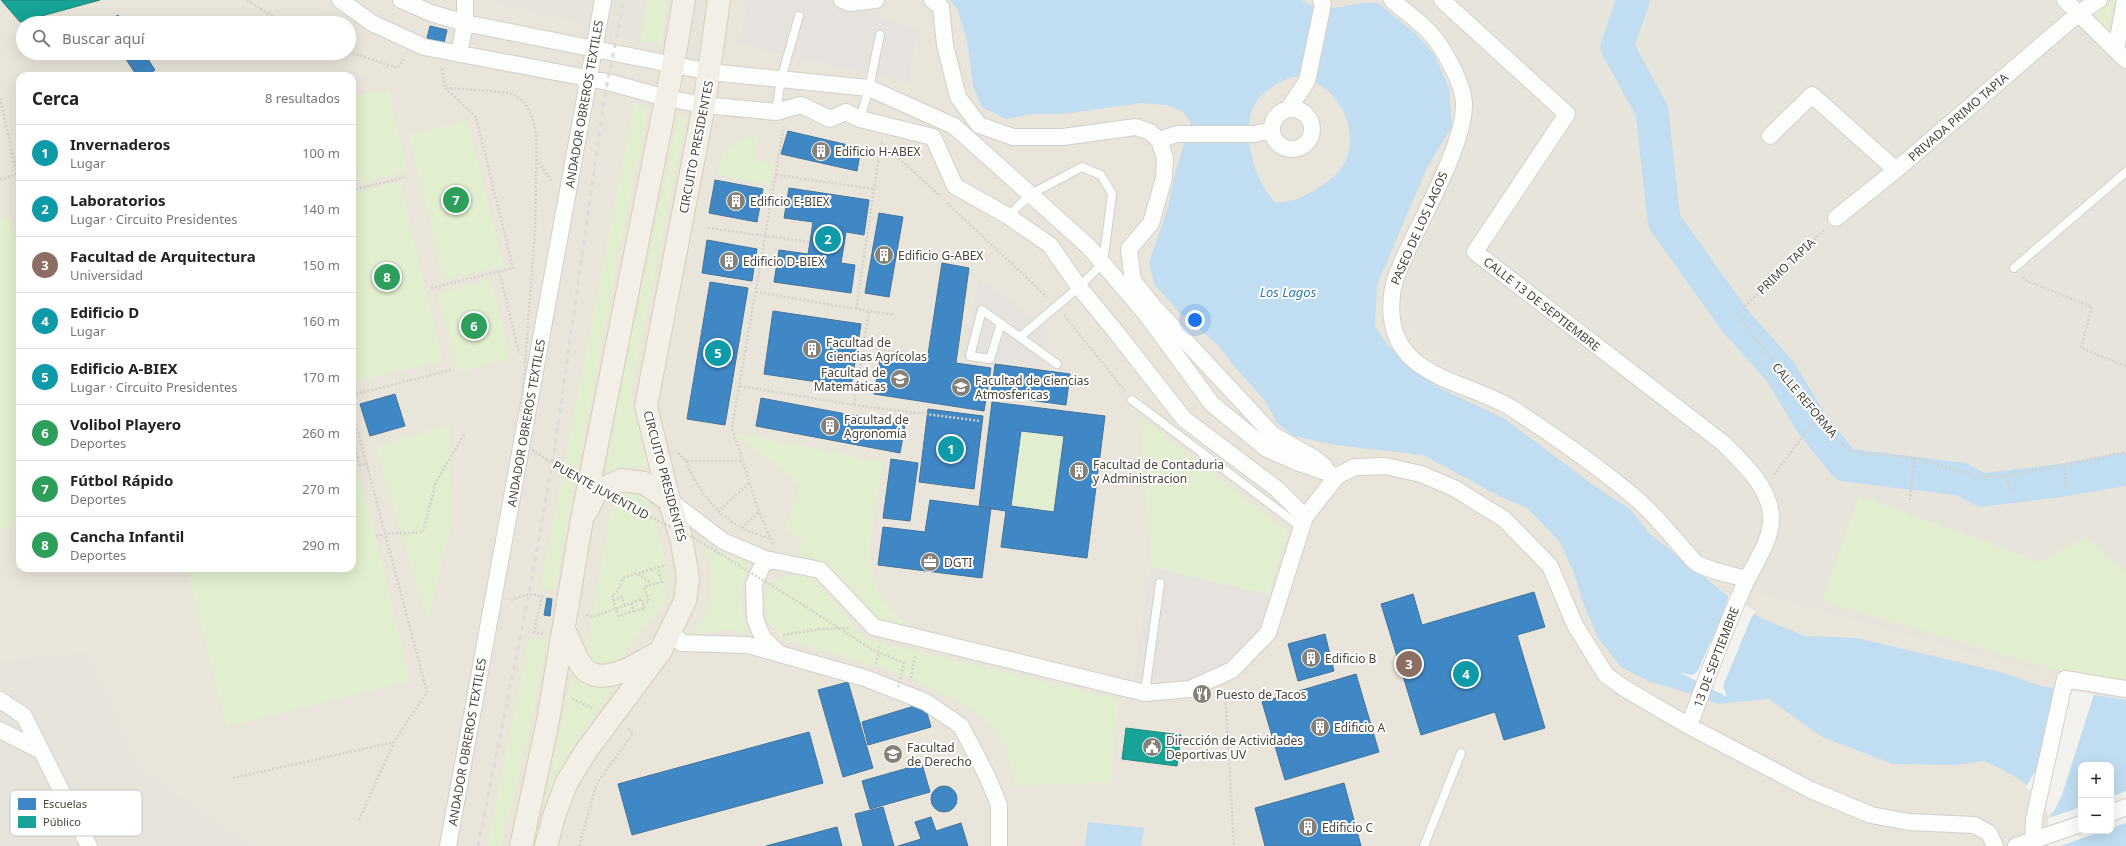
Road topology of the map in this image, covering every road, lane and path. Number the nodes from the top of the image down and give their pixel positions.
1 (247, 0) edge
2 (340, 0) edge
3 (401, 0) edge
4 (451, 0) edge
5 (603, 0) edge
6 (684, 0) edge
7 (719, 0) edge
8 (842, 0) edge
9 (876, 0) edge
10 (932, 0) edge
11 (1392, 0) edge
12 (1442, 0) edge
13 (2065, 0) edge
14 (2099, 0) edge
15 (2125, 0) edge
16 (1322, 2) edge
17 (465, 12) edge
18 (2079, 14) junction
19 (272, 16) edge
20 (799, 16) dead end
21 (880, 35) dead end
22 (415, 43) junction
23 (594, 49) junction
24 (438, 50) junction
25 (356, 54) edge
26 (459, 54) junction
27 (2121, 55) edge
28 (673, 65) junction
29 (710, 72) junction
30 (589, 78) junction
31 (781, 79) junction
32 (445, 88) junction
33 (869, 88) junction
34 (0, 98) edge
35 (666, 98) junction
36 (704, 105) junction
37 (1289, 108) junction
38 (781, 116) junction
39 (860, 119) junction
40 (1272, 130) junction
41 (1770, 136) dead end
42 (875, 139) dead end
43 (1159, 140) junction
44 (882, 143) junction
45 (16, 162) edge
46 (1896, 170) junction
47 (2126, 172) edge
48 (16, 175) edge
49 (776, 175) junction
50 (407, 177) dead end
51 (0, 178) edge
52 (356, 189) edge
53 (874, 189) junction
54 (1031, 194) junction
55 (1008, 216) junction
56 (1836, 218) joint
57 (708, 228) dead end
58 (766, 236) junction
59 (810, 242) dead end
60 (1103, 263) junction
61 (2014, 268) joint
62 (499, 271) junction
63 (1079, 287) junction
64 (431, 288) dead end
65 (756, 292) junction
66 (1057, 306) junction
67 (856, 309) junction
68 (869, 311) junction
69 (1737, 314) joint
70 (892, 315) dead end
71 (1001, 323) junction
72 (1020, 337) junction
73 (864, 347) junction
74 (518, 353) dead end
75 (927, 356) dead end
76 (1057, 364) dead end
77 (2126, 366) edge
78 (451, 370) dead end
79 (740, 386) junction
80 (356, 394) edge
81 (1132, 400) joint
82 (854, 405) junction
83 (1816, 418) junction
84 (980, 422) dead end
85 (356, 424) edge
86 (465, 433) dead end
87 (356, 449) edge
88 (677, 452) dead end
89 (2126, 452) edge
90 (1914, 458) junction
91 (743, 460) junction
92 (686, 461) junction
93 (367, 464) junction
94 (2064, 465) junction
95 (1337, 476) junction
96 (2006, 476) junction
97 (750, 482) junction
98 (2066, 487) dead end
99 (1762, 489) junction
100 (2012, 494) dead end
101 (669, 500) junction
102 (1910, 500) dead end
103 (718, 512) junction
104 (759, 512) junction
105 (582, 519) junction
106 (1303, 523) junction
107 (742, 528) junction
108 (385, 534) junction
109 (376, 536) dead end
110 (772, 539) junction
111 (765, 559) junction
112 (781, 561) junction
113 (638, 574) junction
114 (1160, 583) dead end
115 (1745, 583) junction
116 (650, 585) junction
117 (528, 594) dead end
118 (613, 600) junction
119 (631, 603) junction
120 (643, 604) junction
121 (625, 607) junction
122 (616, 610) junction
123 (634, 611) junction
124 (602, 614) dead end
125 (878, 628) junction
126 (556, 632) junction
127 (671, 632) junction
128 (763, 638) junction
129 (918, 638) junction
130 (660, 652) junction
131 (779, 654) junction
132 (1223, 674) junction
133 (875, 682) junction
134 (2126, 688) edge
135 (553, 691) junction
136 (903, 692) junction
137 (1145, 693) junction
138 (0, 700) edge
139 (612, 716) junction
140 (1692, 719) junction
141 (547, 726) junction
142 (0, 730) edge
143 (633, 733) dead end
144 (394, 742) junction
145 (42, 751) junction
146 (586, 751) junction
147 (1461, 754) dead end
148 (233, 778) dead end
149 (62, 790) edge
150 (2126, 807) edge
151 (2114, 812) edge
152 (359, 820) dead end
153 (2078, 825) edge
154 (85, 836) edge
155 (2038, 841) edge
156 (90, 846) edge
157 (448, 846) edge
158 (509, 846) edge
159 (521, 846) edge
160 (546, 846) edge
161 (562, 846) edge
162 (579, 846) edge
163 (999, 846) edge
164 (1234, 846) edge
165 (1424, 846) edge
166 (1995, 846) edge
167 (2016, 846) edge

1 - 19 path
2 - 22 street
3 - 17 street
4 - 17 street
5 - 23 street, ANDADOR OBREROS TEXTILES
6 - 28 main road
7 - 29 main road, CIRCUITO PRESIDENTES
8 - 9 street
10 - 43 street
11 - 115 street, PASEO DE LOS LAGOS
12 - 99 street, CALLE 13 DE SEPTIEMBRE
13 - 18 street
14 - 18 street, PRIVADA PRIMO TAPIA
15 - 27 street
16 - 37 street
17 - 23 street
17 - 26 street
18 - 27 street
18 - 46 street, PRIVADA PRIMO TAPIA
20 - 31 lane
21 - 33 lane
22 - 24 street
22 - 25 path
23 - 28 street
23 - 30 street, ANDADOR OBREROS TEXTILES
24 - 26 street
24 - 32 path
26 - 30 street
28 - 29 street
28 - 35 main road
29 - 31 street
29 - 36 main road, CIRCUITO PRESIDENTES
30 - 35 street
30 - 157 street, ANDADOR OBREROS TEXTILES
31 - 33 street
31 - 38 lane
32 - 62 path
32 - 136 path, PUENTE JUVENTUD, bridge
33 - 39 lane
33 - 54 street
34 - 45 path
35 - 36 street
35 - 105 main road
36 - 38 street
36 - 101 main road, CIRCUITO PRESIDENTES
37 - 40 street
37 - 40 street
38 - 39 street
38 - 49 path
39 - 55 street
40 - 43 street
41 - 46 street
42 - 44 path
43 - 95 street
44 - 53 path
44 - 66 path
46 - 56 street, PRIVADA PRIMO TAPIA
47 - 61 lane
48 - 51 path
49 - 53 path
49 - 58 path
50 - 52 path
53 - 67 path
54 - 55 lane
54 - 60 street
54 - 60 lane
55 - 63 street
56 - 69 path, PRIMO TAPIA
57 - 58 path
58 - 59 path
58 - 65 path
60 - 63 lane
60 - 95 street
61 - 77 path
62 - 64 path
62 - 74 path
63 - 66 lane
63 - 106 street
65 - 67 path
65 - 79 path
66 - 72 lane
66 - 81 path
67 - 68 path
68 - 70 path
68 - 73 path
69 - 83 path, CALLE REFORMA
71 - 71 lane
71 - 72 lane
72 - 76 lane
73 - 75 path
73 - 82 path
78 - 80 path
79 - 82 path
79 - 91 path
81 - 106 lane
82 - 84 path
83 - 90 path, CALLE REFORMA
83 - 99 path
85 - 93 path
86 - 108 path
87 - 93 path
88 - 92 path
89 - 94 path, CALLE REFORMA
90 - 96 path, CALLE REFORMA
90 - 102 path
91 - 92 path
91 - 97 path
92 - 103 path
93 - 108 path
94 - 96 path, CALLE REFORMA
94 - 98 path
95 - 106 street
95 - 140 street
96 - 100 path
97 - 103 path
97 - 104 path
99 - 115 street, CALLE 13 DE SEPTIEMBRE
101 - 105 main road
101 - 111 street
101 - 127 main road, CIRCUITO PRESIDENTES
103 - 107 path
104 - 107 path
104 - 110 path
105 - 126 main road
106 - 132 street
107 - 110 path
108 - 109 path
108 - 144 path
110 - 112 path
111 - 112 street
111 - 128 street
112 - 125 street
113 - 116 path
113 - 116 path
113 - 118 path
114 - 137 lane
115 - 140 street, 13 DE SEPTIEMBRE
116 - 120 path
117 - 126 path
118 - 121 path
118 - 122 path
119 - 120 path
119 - 121 path
119 - 123 path
120 - 123 path
121 - 122 path
122 - 123 path
122 - 124 path
125 - 128 path
125 - 129 street
125 - 133 path
126 - 130 main road
126 - 135 main road
127 - 130 main road, CIRCUITO PRESIDENTES
127 - 131 street
128 - 131 street
129 - 136 path
129 - 137 street
130 - 139 main road, CIRCUITO PRESIDENTES
131 - 133 street
132 - 137 street
132 - 164 path
133 - 136 street
134 - 155 street
135 - 139 path
135 - 141 main road
136 - 163 street
138 - 145 street
139 - 146 main road, CIRCUITO PRESIDENTES
140 - 166 street
141 - 158 main road
141 - 159 main road
142 - 145 street
143 - 162 path
144 - 148 path
144 - 152 path
145 - 149 street
146 - 160 main road, CIRCUITO PRESIDENTES
146 - 161 main road
147 - 165 lane
150 - 151 street
153 - 155 street
154 - 156 street
155 - 167 street

